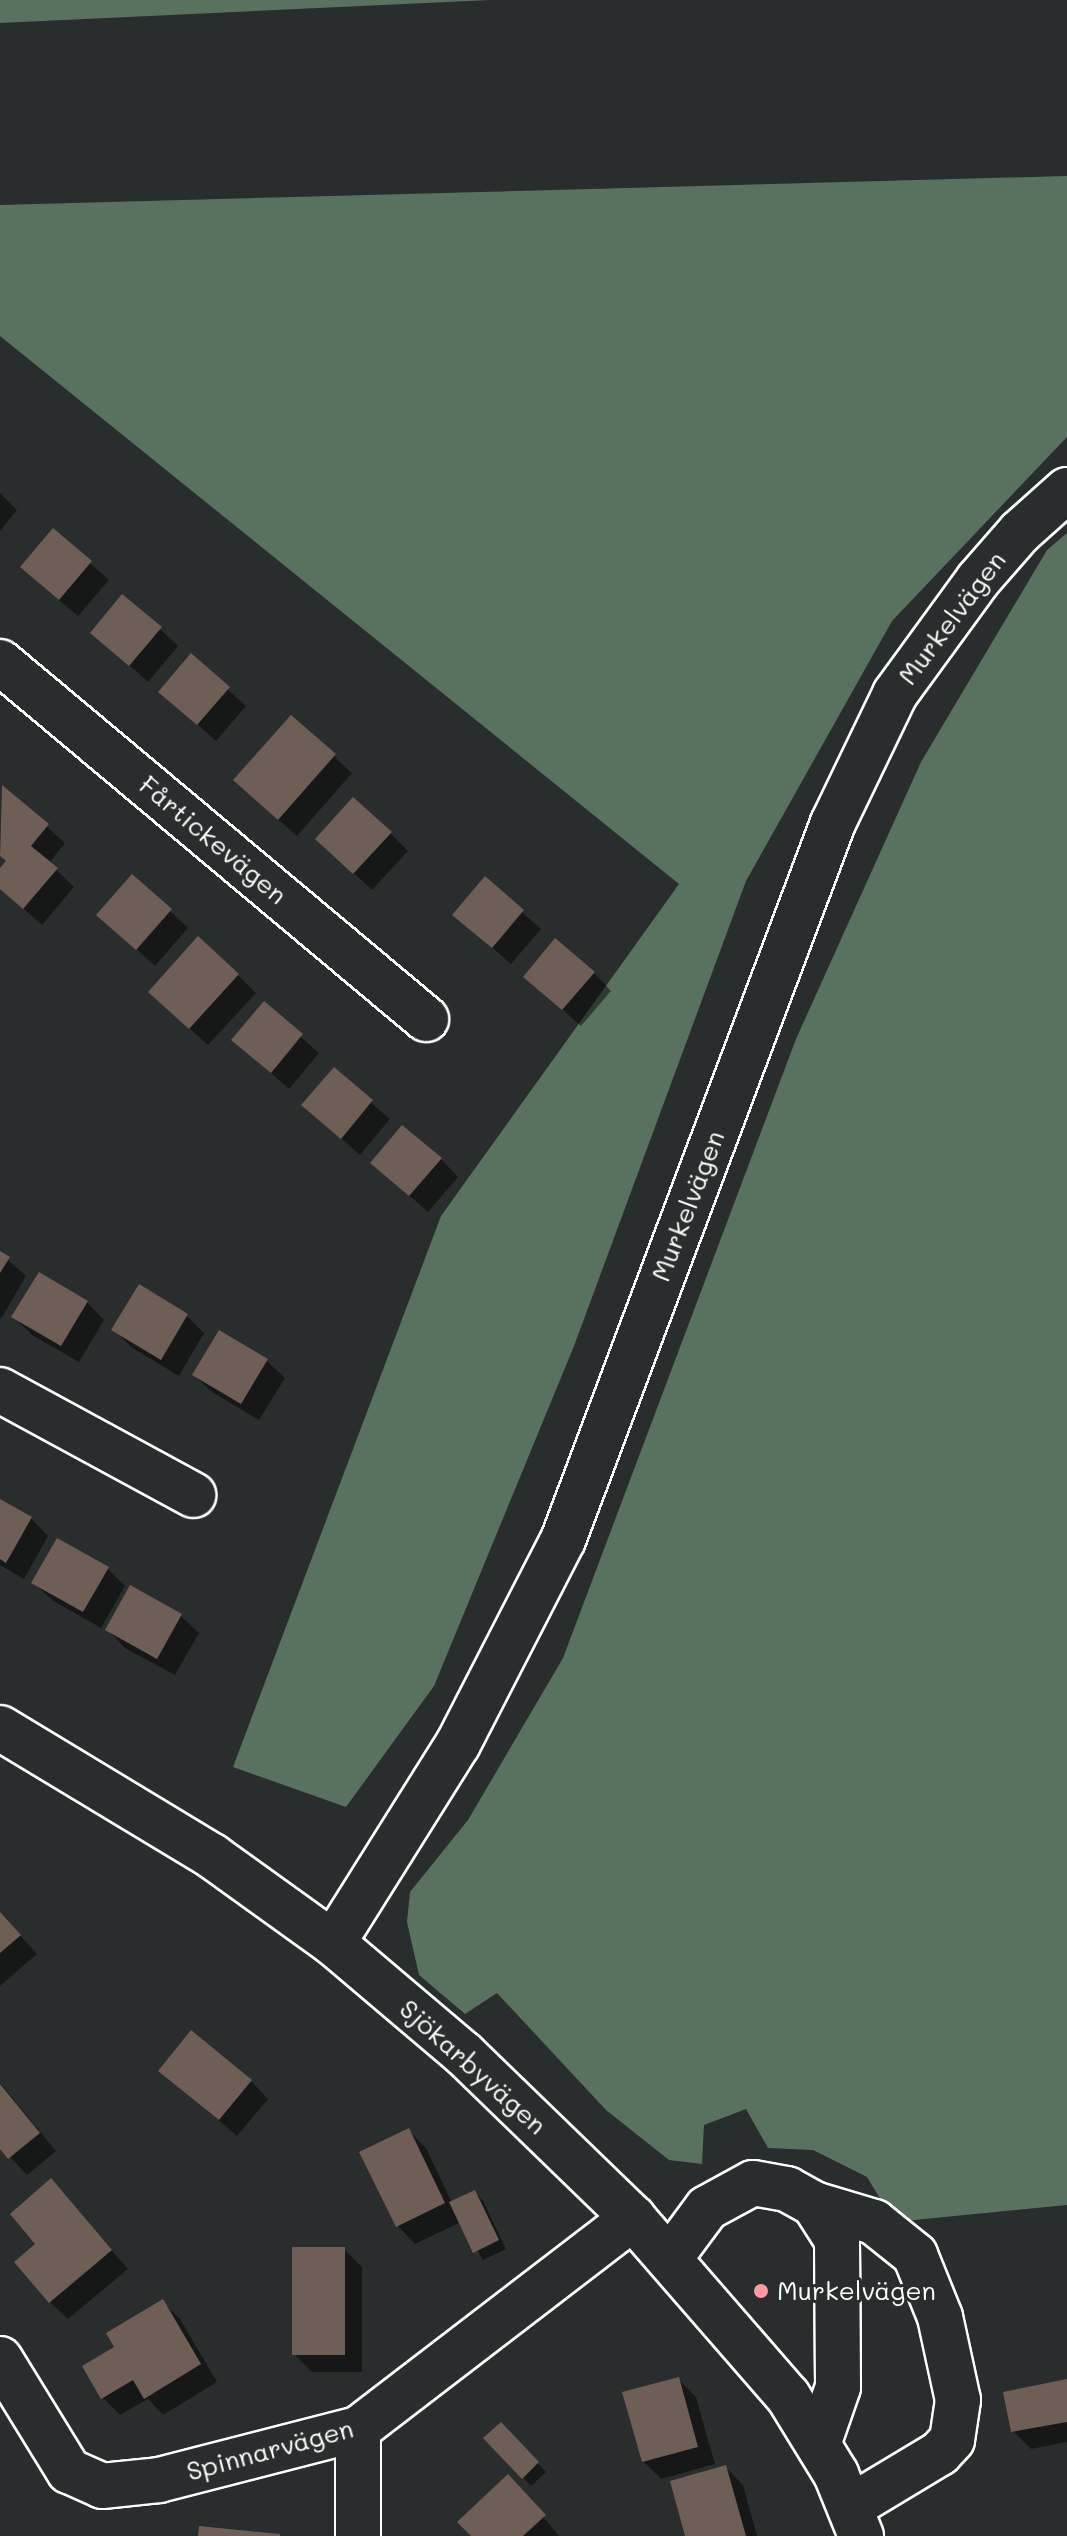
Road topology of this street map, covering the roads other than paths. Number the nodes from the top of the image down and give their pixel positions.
1 (1067, 490) edge
2 (0, 662) edge
3 (426, 1019) dead end
4 (0, 1390) edge
5 (193, 1495) dead end
6 (0, 1728) edge
7 (333, 1943) junction
8 (814, 2204) junction
9 (633, 2218) junction
10 (670, 2258) junction
11 (0, 2359) edge
12 (358, 2429) junction
13 (819, 2442) junction
14 (856, 2521) edge
15 (358, 2536) edge

1 - 7 street, Murkelvägen
2 - 3 street, Fårtickevägen
4 - 5 street
6 - 7 street, Sjökarbyvägen
7 - 9 street, Sjökarbyvägen
8 - 10 street, Sjökarbyvägen
8 - 13 street
8 - 14 street, Sjökarbyvägen
9 - 10 street, Sjökarbyvägen
9 - 12 street, Spinnarvägen
10 - 13 street, Sjökarbyvägen
11 - 12 street, Spinnarvägen
12 - 15 street
13 - 14 street, Sjökarbyvägen

